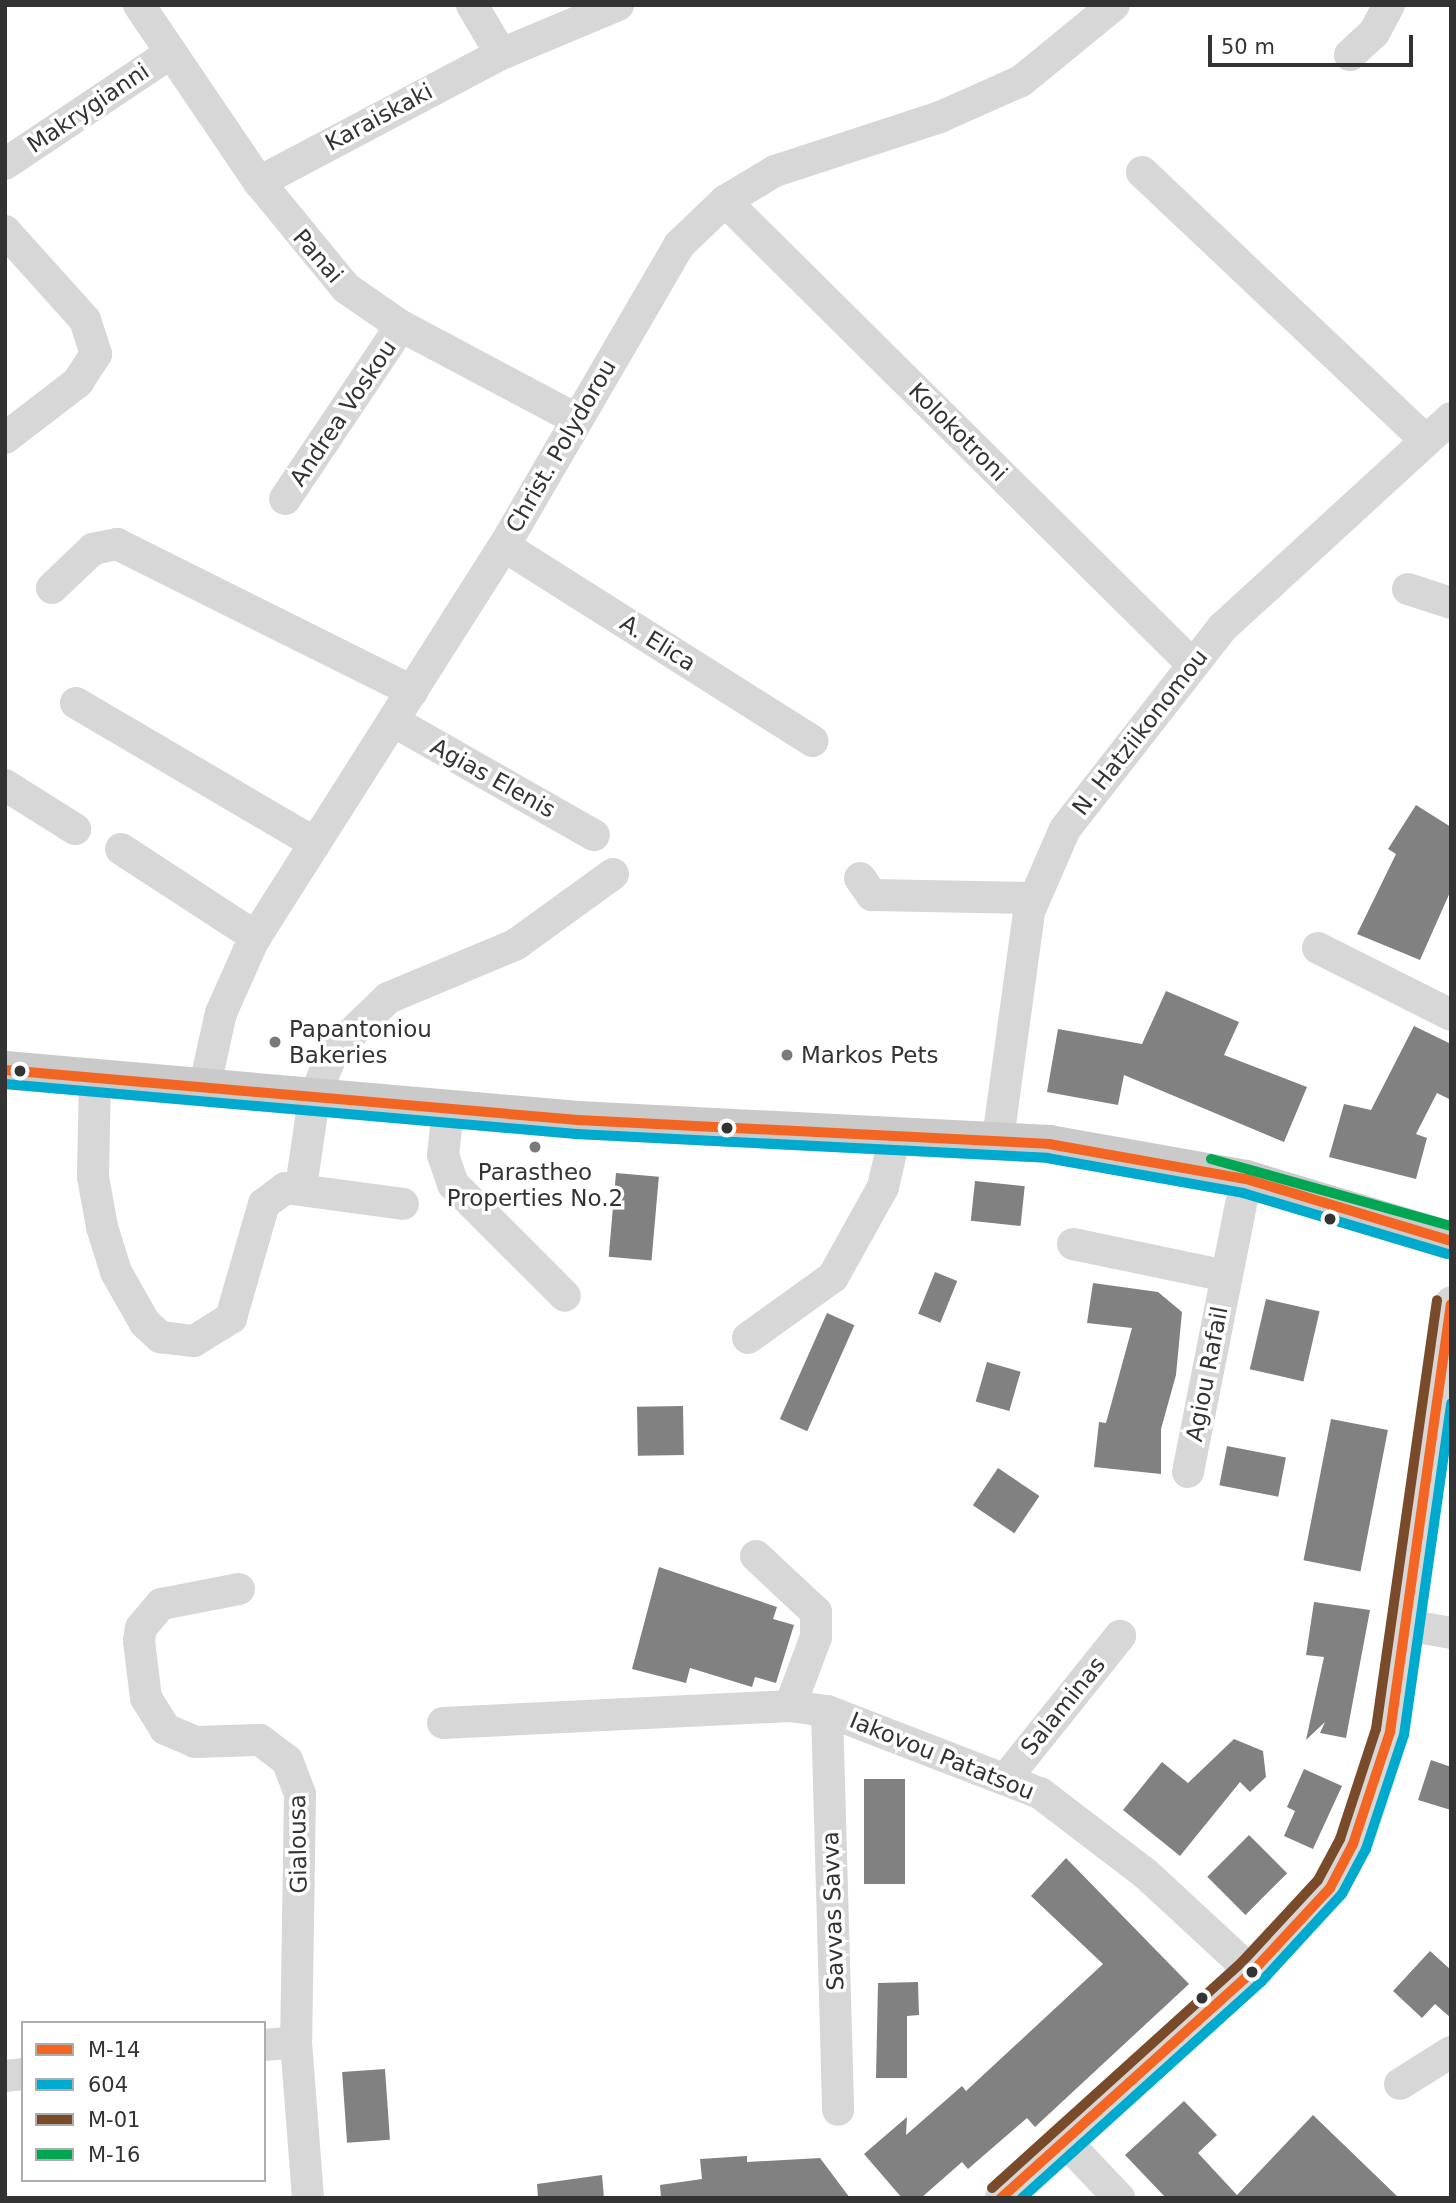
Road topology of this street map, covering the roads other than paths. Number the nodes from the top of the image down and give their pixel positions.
1 (139, 5) edge
2 (472, 5) edge
3 (618, 5) edge
4 (1114, 5) edge
5 (1389, 5) edge
6 (171, 53) junction
7 (501, 54) junction
8 (1350, 55) dead end
9 (5, 164) edge
10 (1142, 172) dead end
11 (259, 182) junction
12 (725, 201) junction
13 (5, 232) edge
14 (401, 326) junction
15 (1451, 418) edge
16 (576, 419) junction
17 (5, 438) edge
18 (1426, 440) junction
19 (285, 499) dead end
20 (504, 546) junction
21 (52, 588) dead end
22 (1408, 589) dead end
23 (1451, 603) edge
24 (1192, 664) junction
25 (412, 691) junction
26 (76, 703) dead end
27 (393, 722) junction
28 (812, 741) dead end
29 (5, 785) edge
30 (75, 829) dead end
31 (594, 835) dead end
32 (313, 842) junction
33 (121, 849) dead end
34 (613, 874) dead end
35 (860, 878) dead end
36 (1034, 898) junction
37 (256, 937) junction
38 (1318, 948) dead end
39 (1451, 1015) edge
40 (5, 1070) edge
41 (95, 1079) junction
42 (204, 1089) junction
43 (314, 1099) junction
44 (448, 1110) junction
45 (895, 1135) junction
46 (998, 1139) junction
47 (1246, 1180) junction
48 (301, 1187) junction
49 (403, 1205) dead end
50 (1451, 1241) edge
51 (1073, 1244) dead end
52 (1226, 1276) junction
53 (565, 1296) dead end
54 (1451, 1302) edge
55 (748, 1338) dead end
56 (1188, 1472) dead end
57 (756, 1556) dead end
58 (239, 1589) dead end
59 (1406, 1625) junction
60 (1451, 1633) edge
61 (1120, 1636) dead end
62 (790, 1706) junction
63 (827, 1711) junction
64 (443, 1723) dead end
65 (1007, 1777) junction
66 (1252, 1972) junction
67 (296, 2042) junction
68 (266, 2045) edge
69 (1451, 2052) edge
70 (1400, 2084) dead end
71 (838, 2110) dead end
72 (1065, 2141) junction
73 (308, 2198) edge
74 (1001, 2198) edge
75 (1119, 2198) edge

1 - 6 street, Panai
2 - 7 street
3 - 7 street, Karaiskaki
4 - 12 street, Christ. Polydorou
5 - 8 street
6 - 9 street, Makrygianni
6 - 11 street, Panai
7 - 11 street, Karaiskaki
10 - 18 street
11 - 14 street, Panai
12 - 16 street, Christ. Polydorou
12 - 24 street, Kolokotroni
13 - 17 street
14 - 16 street, Panai
14 - 19 street, Andrea Voskou
15 - 18 street, N. Hatziikonomou
16 - 20 street, Christ. Polydorou
18 - 24 street, N. Hatziikonomou
20 - 25 street, Christ. Polydorou
20 - 28 street, A. Elica
21 - 25 street
22 - 23 street
24 - 36 street, N. Hatziikonomou
25 - 27 street, Christ. Polydorou
26 - 32 street
27 - 31 street, Agias Elenis
27 - 32 street, Christ. Polydorou
29 - 30 street
32 - 37 street, Christ. Polydorou
33 - 37 street
34 - 43 street
35 - 36 street
36 - 46 street, N. Hatziikonomou
37 - 42 street, Christ. Polydorou
38 - 39 street
40 - 41 main road
41 - 42 main road
41 - 48 street
42 - 43 main road
43 - 44 main road
43 - 48 street
44 - 45 main road
44 - 53 street
45 - 46 main road
45 - 55 street
46 - 47 main road
47 - 50 main road
47 - 52 street, Agiou Rafail
48 - 49 street
51 - 52 street, Agiou Rafail
52 - 56 street, Agiou Rafail
54 - 59 street
57 - 62 street
58 - 67 street, Gialousa
59 - 60 street
59 - 66 street
61 - 65 street, Salaminas
62 - 63 street, Iakovou Patatsou
62 - 64 street, Iakovou Patatsou
63 - 65 street, Iakovou Patatsou
63 - 71 street, Savvas Savva
65 - 66 street, Iakovou Patatsou
66 - 72 street
67 - 68 street
67 - 73 street, Gialousa
69 - 70 street
72 - 74 street
72 - 75 street

